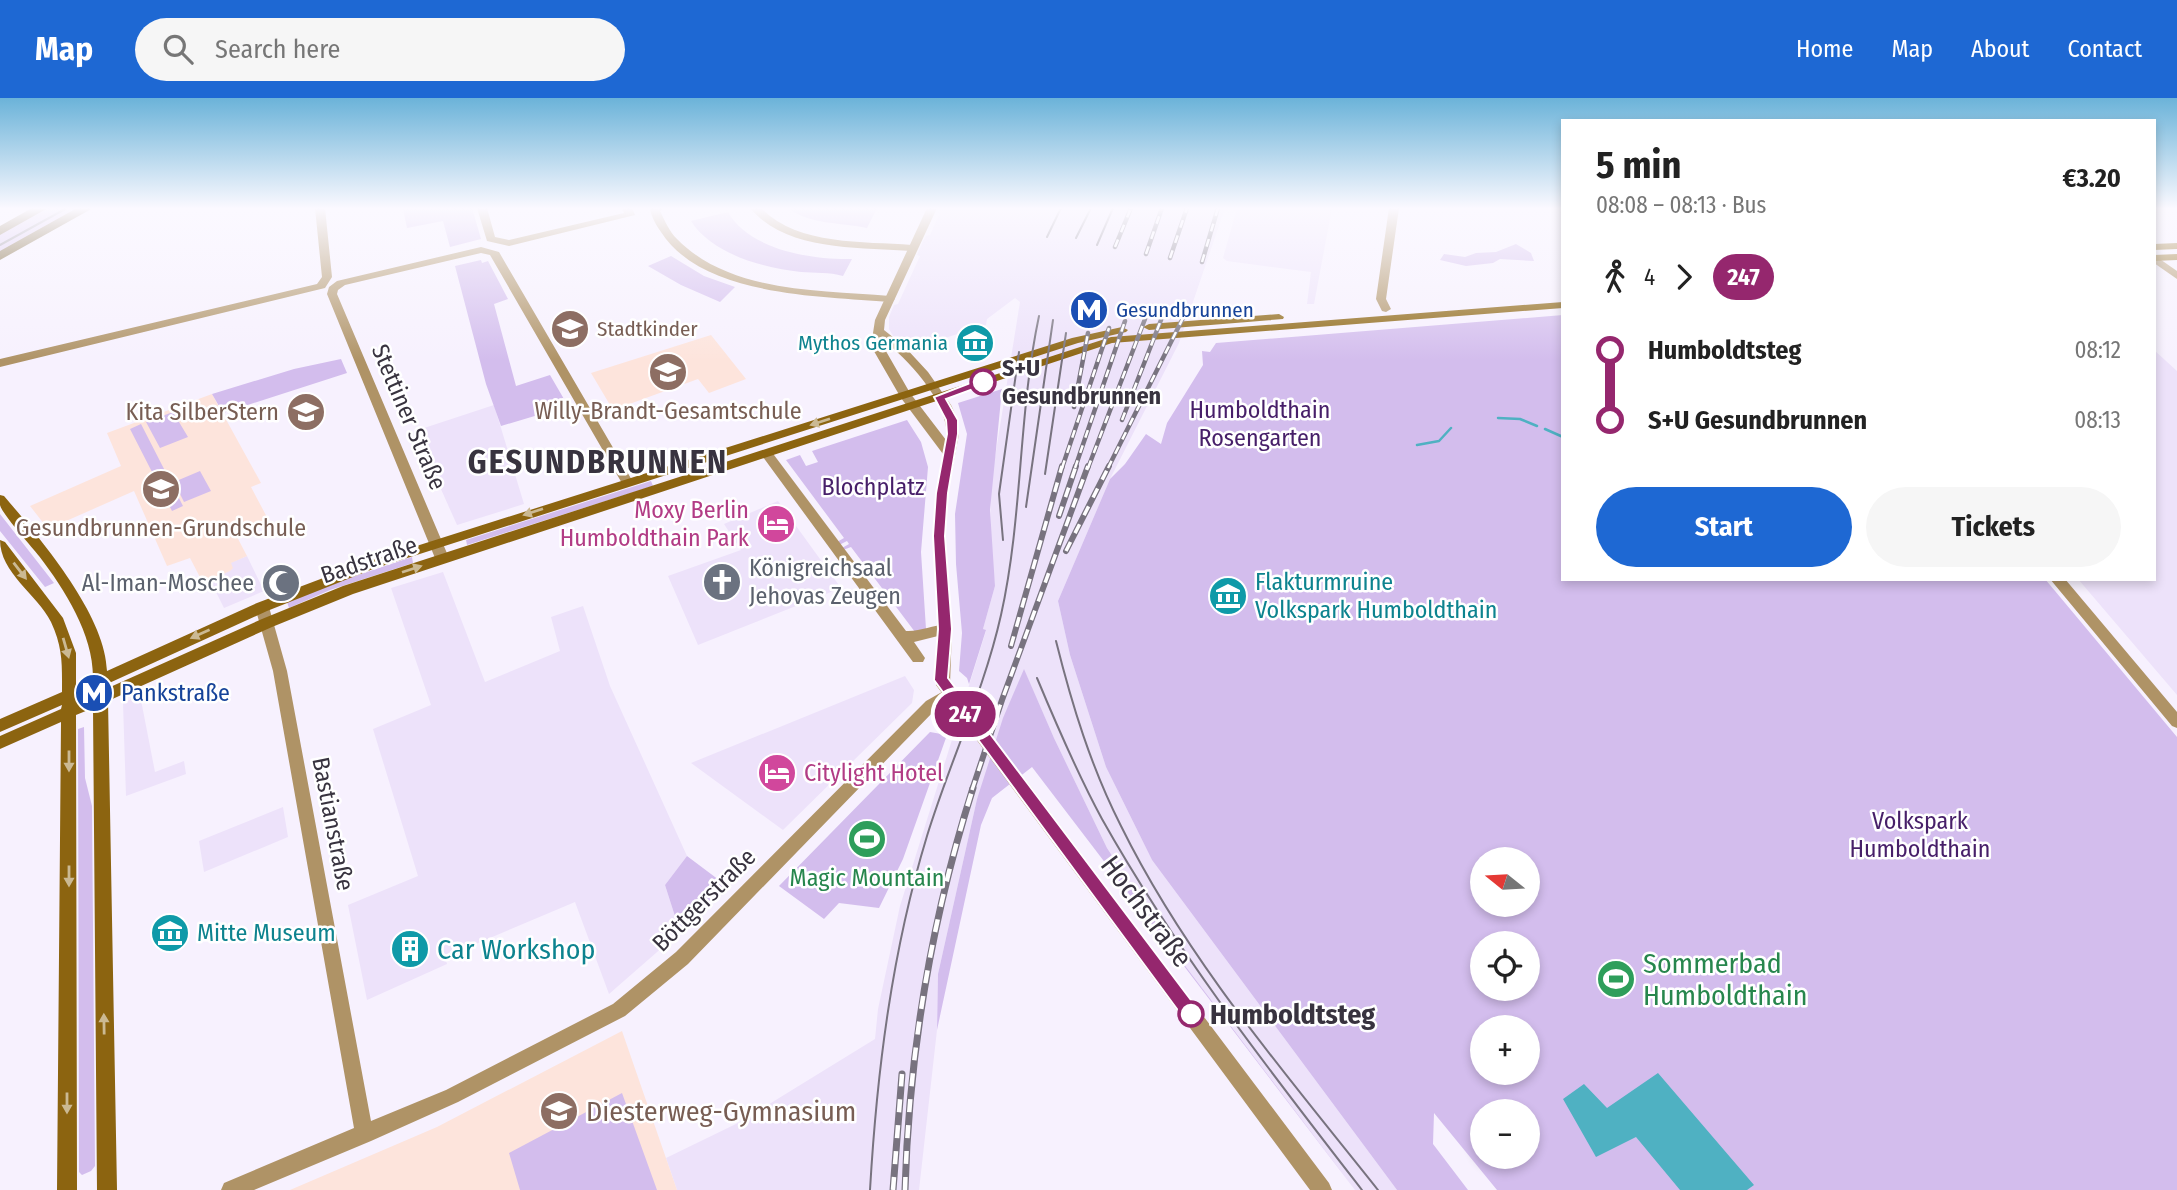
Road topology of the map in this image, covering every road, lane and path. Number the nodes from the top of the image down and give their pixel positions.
1 (325, 259) edge
2 (442, 259) edge
3 (500, 259) edge
4 (698, 259) edge
5 (907, 259) edge
6 (1387, 259) edge
7 (2156, 260) edge
8 (2177, 276) edge
9 (1561, 295) edge
10 (890, 299) junction
11 (1561, 304) edge
12 (1424, 310) junction
13 (1388, 313) junction
14 (878, 331) junction
15 (0, 363) edge
16 (1008, 368) junction
17 (932, 386) junction
18 (905, 395) junction
19 (940, 397) junction
20 (914, 406) junction
21 (759, 442) junction
22 (948, 452) junction
23 (767, 454) junction
24 (627, 482) junction
25 (0, 499) edge
26 (437, 543) junction
27 (0, 545) edge
28 (442, 558) junction
29 (2059, 581) edge
30 (262, 607) junction
31 (267, 623) junction
32 (945, 629) junction
33 (903, 636) junction
34 (918, 657) dead end
35 (99, 680) junction
36 (70, 693) junction
37 (954, 699) junction
38 (100, 701) junction
39 (69, 714) junction
40 (2177, 722) edge
41 (0, 726) edge
42 (0, 743) edge
43 (364, 1134) junction
44 (66, 1190) edge
45 (107, 1190) edge
46 (232, 1190) edge
47 (1322, 1190) edge

1 - 15 street
2 - 26 street, Stettiner Straße
3 - 24 street, Stettiner Straße
4 - 10 street
5 - 10 street
6 - 13 street
7 - 8 street
9 - 12 main road
10 - 14 street
11 - 12 main road
12 - 13 main road, Badstraße
13 - 16 main road, Badstraße
14 - 17 street
14 - 18 street
16 - 17 main road, Badstraße
16 - 19 main road, Badstraße
17 - 18 main road, Badstraße
17 - 19 street
18 - 20 street
18 -> 21 main road, Badstraße
19 - 20 main road, Badstraße
19 - 22 street
20 - 22 street
20 - 23 main road, Badstraße
21 - 23 main road
21 - 24 main road, Badstraße
22 - 32 street
23 - 28 main road, Badstraße
23 - 33 street
24 -> 26 main road, Badstraße
25 - 35 main road
26 - 28 street, Stettiner Straße
26 - 30 main road, Badstraße
27 -> 36 main road
31 -> 28 main road, Badstraße
29 - 40 street
30 - 31 street, Bastianstraße
30 -> 35 main road, Badstraße
31 - 38 main road, Badstraße
31 - 43 street, Bastianstraße
32 - 33 street
32 - 37 street
33 - 34 street
35 - 36 main road, Badstraße
35 - 38 main road
36 - 39 main road
36 - 41 main road, Badstraße
37 - 43 street, Böttgerstraße
37 - 47 street, Hochstraße
38 - 39 main road, Badstraße
45 -> 38 main road
39 - 42 main road, Badstraße
39 -> 44 main road
43 - 46 street, Böttgerstraße

